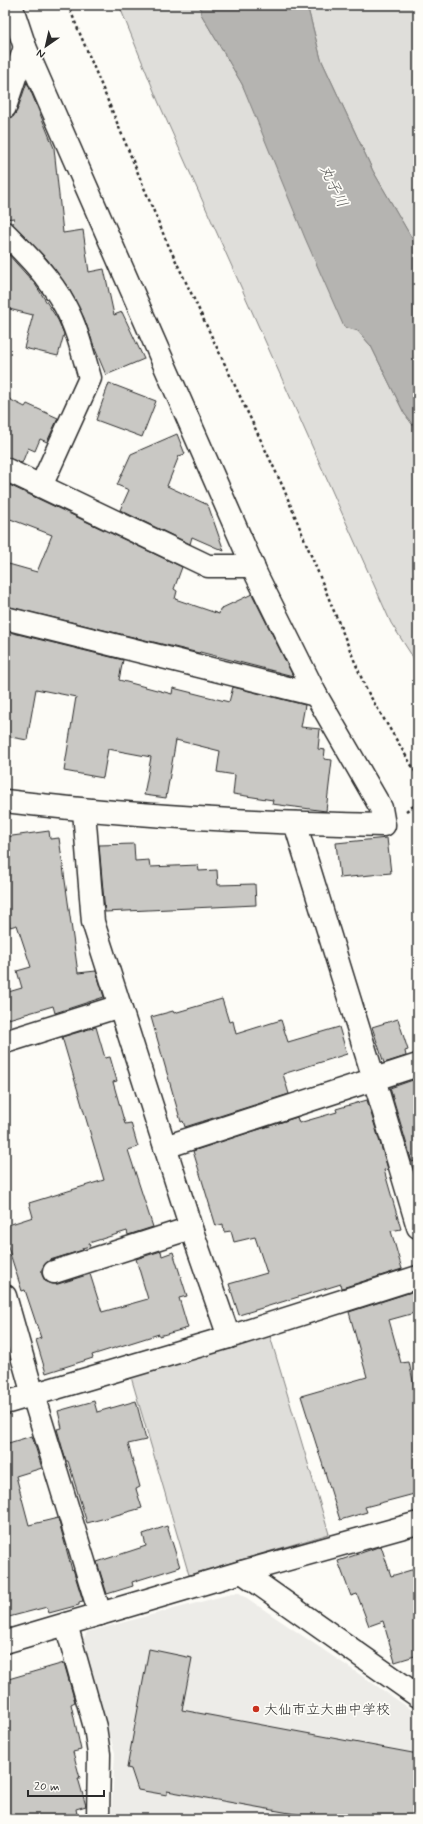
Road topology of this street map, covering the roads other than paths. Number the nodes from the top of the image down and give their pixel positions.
1 (11, 5) edge
2 (24, 47) junction
3 (5, 107) edge
4 (5, 233) edge
5 (5, 469) edge
6 (41, 486) junction
7 (253, 566) junction
8 (5, 618) edge
9 (316, 696) junction
10 (5, 801) edge
11 (84, 810) junction
12 (295, 823) junction
13 (120, 1006) junction
14 (5, 1042) edge
15 (418, 1065) edge
16 (374, 1079) junction
17 (165, 1147) junction
18 (418, 1227) edge
19 (191, 1228) junction
20 (54, 1272) dead end
21 (418, 1277) edge
22 (5, 1296) edge
23 (229, 1337) junction
24 (33, 1395) junction
25 (5, 1403) edge
26 (418, 1523) edge
27 (242, 1572) junction
28 (100, 1614) junction
29 (66, 1624) junction
30 (5, 1642) edge
31 (418, 1696) edge
32 (98, 1819) edge

1 - 2 street
2 - 3 street
2 - 7 street
4 - 6 street
5 - 6 street
6 - 7 street
7 - 9 street
8 - 9 street
9 - 12 street
10 - 11 street
11 - 12 street
11 - 13 street
12 - 16 street
13 - 14 street
13 - 17 street
15 - 16 street
16 - 17 street
16 - 18 street
17 - 19 street
19 - 20 street
19 - 23 street
21 - 23 street
22 - 24 street
23 - 24 street
24 - 25 street
24 - 28 street
26 - 27 street
27 - 28 street
27 - 31 street
28 - 29 street
29 - 30 street
29 - 32 street

